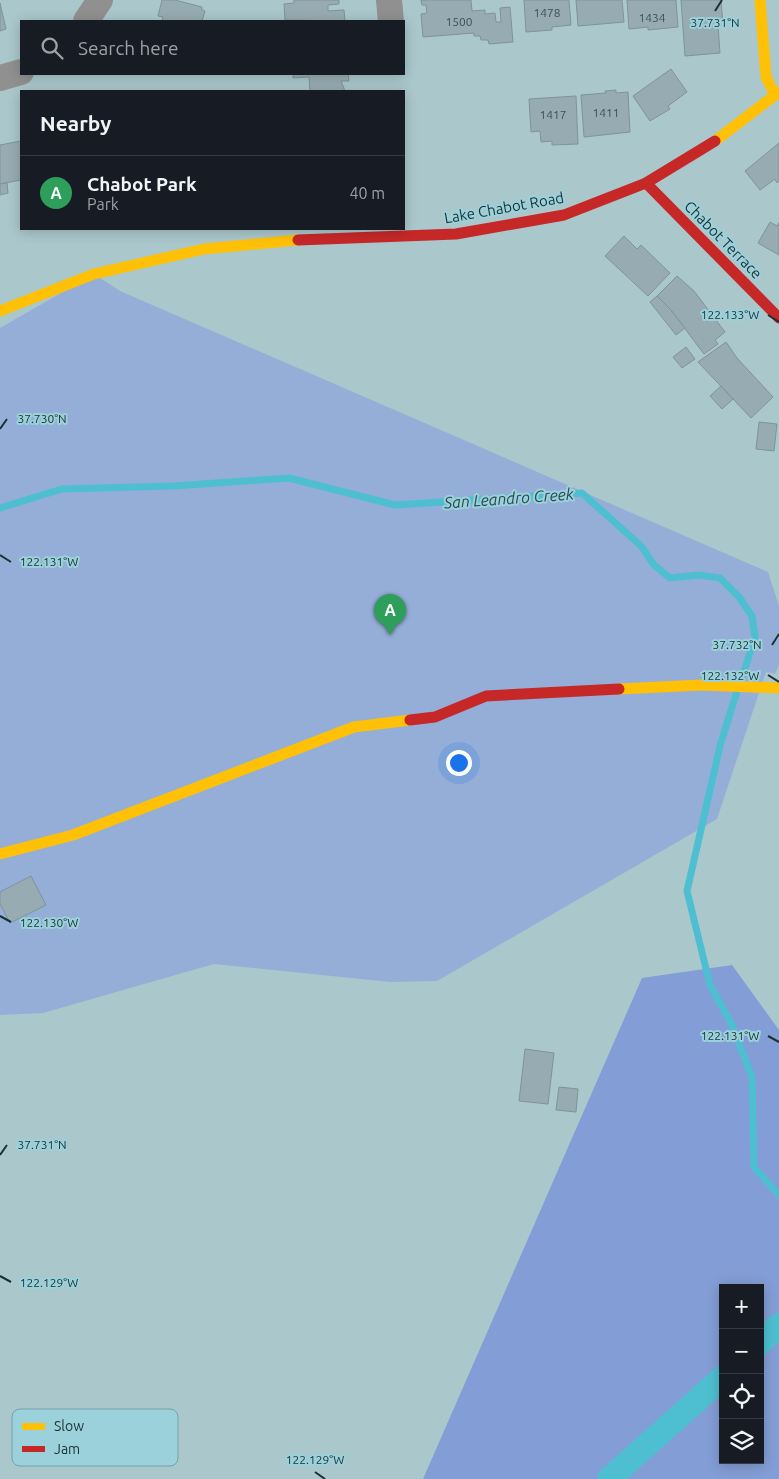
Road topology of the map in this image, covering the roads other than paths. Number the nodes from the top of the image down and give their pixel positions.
1 (100, 0) edge
2 (389, 0) edge
3 (760, 0) edge
4 (87, 20) edge
5 (391, 20) edge
6 (20, 72) edge
7 (0, 78) edge
8 (777, 93) edge
9 (646, 183) junction
10 (0, 311) edge
11 (779, 318) edge
12 (779, 688) edge
13 (0, 854) edge

1 - 4 street
2 - 5 street
3 - 8 street
6 - 7 street
8 - 9 street, Lake Chabot Road
9 - 10 street, Lake Chabot Road
9 - 11 street, Chabot Terrace
12 - 13 street

